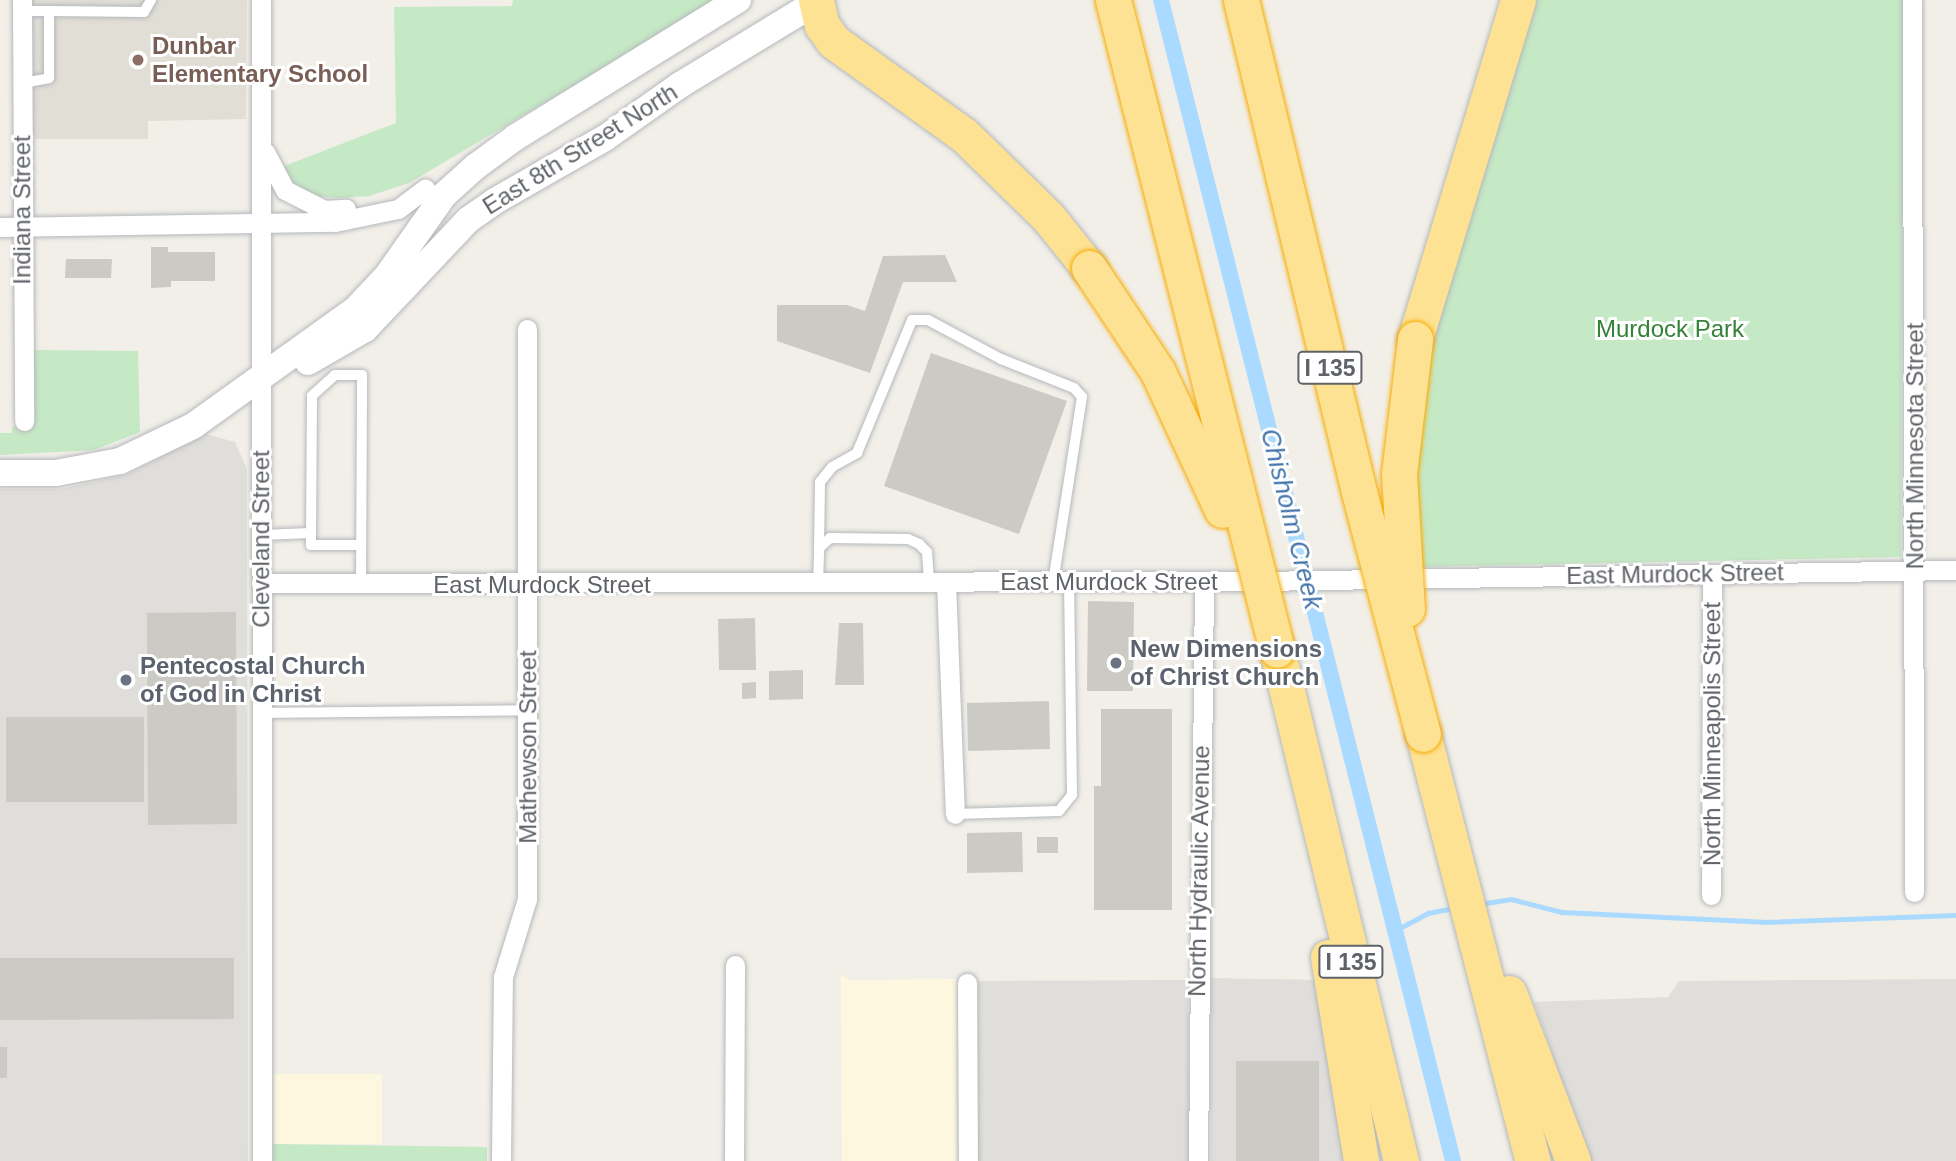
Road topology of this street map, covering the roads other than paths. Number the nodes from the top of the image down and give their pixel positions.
1 (151, 0) edge
2 (261, 0) edge
3 (738, 0) edge
4 (1113, 0) edge
5 (1241, 0) edge
6 (1518, 0) edge
7 (1912, 0) edge
8 (817, 1) edge
9 (22, 6) edge
10 (49, 11) junction
11 (32, 83) junction
12 (516, 136) junction
13 (261, 144) junction
14 (425, 189) junction
15 (260, 224) junction
16 (0, 228) edge
17 (21, 228) junction
18 (527, 329) dead end
19 (261, 379) junction
20 (24, 421) dead end
21 (0, 473) edge
22 (311, 533) junction
23 (261, 534) junction
24 (361, 545) junction
25 (819, 548) junction
26 (1956, 569) edge
27 (1916, 570) junction
28 (1712, 574) junction
29 (1204, 580) junction
30 (938, 582) junction
31 (1061, 582) junction
32 (261, 583) junction
33 (818, 583) junction
34 (361, 584) junction
35 (528, 585) junction
36 (1277, 650) junction
37 (528, 710) junction
38 (261, 713) junction
39 (1423, 734) junction
40 (1301, 763) junction
41 (1443, 812) junction
42 (955, 814) joint
43 (1914, 892) dead end
44 (1711, 895) dead end
45 (736, 965) dead end
46 (967, 983) dead end
47 (262, 1161) edge
48 (501, 1161) edge
49 (734, 1161) edge
50 (968, 1161) edge
51 (1198, 1161) edge
52 (1361, 1161) edge
53 (1401, 1161) edge
54 (1533, 1161) edge
55 (1573, 1161) edge

1 - 10 lane
2 - 13 street, Cleveland Street
3 - 12 street, East 8th Street North
4 - 36 highway, I 135, bridge
5 - 39 highway, I 135, bridge
6 - 39 highway, bridge
7 - 27 street, North Minnesota Street
8 - 19 street, East 8th Street North
8 - 36 highway, bridge
9 - 10 lane
9 - 11 street, Indiana Street
10 - 11 lane
11 - 17 street, Indiana Street
12 - 14 street, East 8th Street North
12 - 19 street
13 - 14 street, East 8th Street North
13 - 15 street, Cleveland Street
14 - 15 street, East 8th Street North
15 - 17 street, East 8th Street North
15 - 19 street, Cleveland Street
16 - 17 street, East 8th Street North
17 - 20 street, Indiana Street
18 - 35 street, Mathewson Street
19 - 21 street
19 - 23 street, Cleveland Street
22 - 23 lane
22 - 24 lane
22 - 24 lane
23 - 32 street, Cleveland Street
24 - 34 lane
25 - 30 lane
25 - 31 lane
25 - 33 lane
26 - 27 street, East Murdock Street
27 - 28 street, East Murdock Street
27 - 43 street, North Minnesota Street
28 - 29 street, East Murdock Street
28 - 44 street, North Minneapolis Street
29 - 31 street, East Murdock Street
29 - 51 street, North Hydraulic Avenue
30 - 31 street, East Murdock Street
30 - 33 street, East Murdock Street
30 - 42 street
31 - 42 lane
32 - 34 street, East Murdock Street
32 - 38 street, Cleveland Street
33 - 35 street, East Murdock Street
34 - 35 street, East Murdock Street
35 - 37 street, Mathewson Street
36 - 40 highway, I 135
37 - 38 lane
37 - 48 street, Mathewson Street
38 - 47 street, Cleveland Street
39 - 41 highway, I 135
40 - 52 highway
40 - 53 highway, I 135
41 - 54 highway, I 135
41 - 55 highway
45 - 49 street
46 - 50 street

